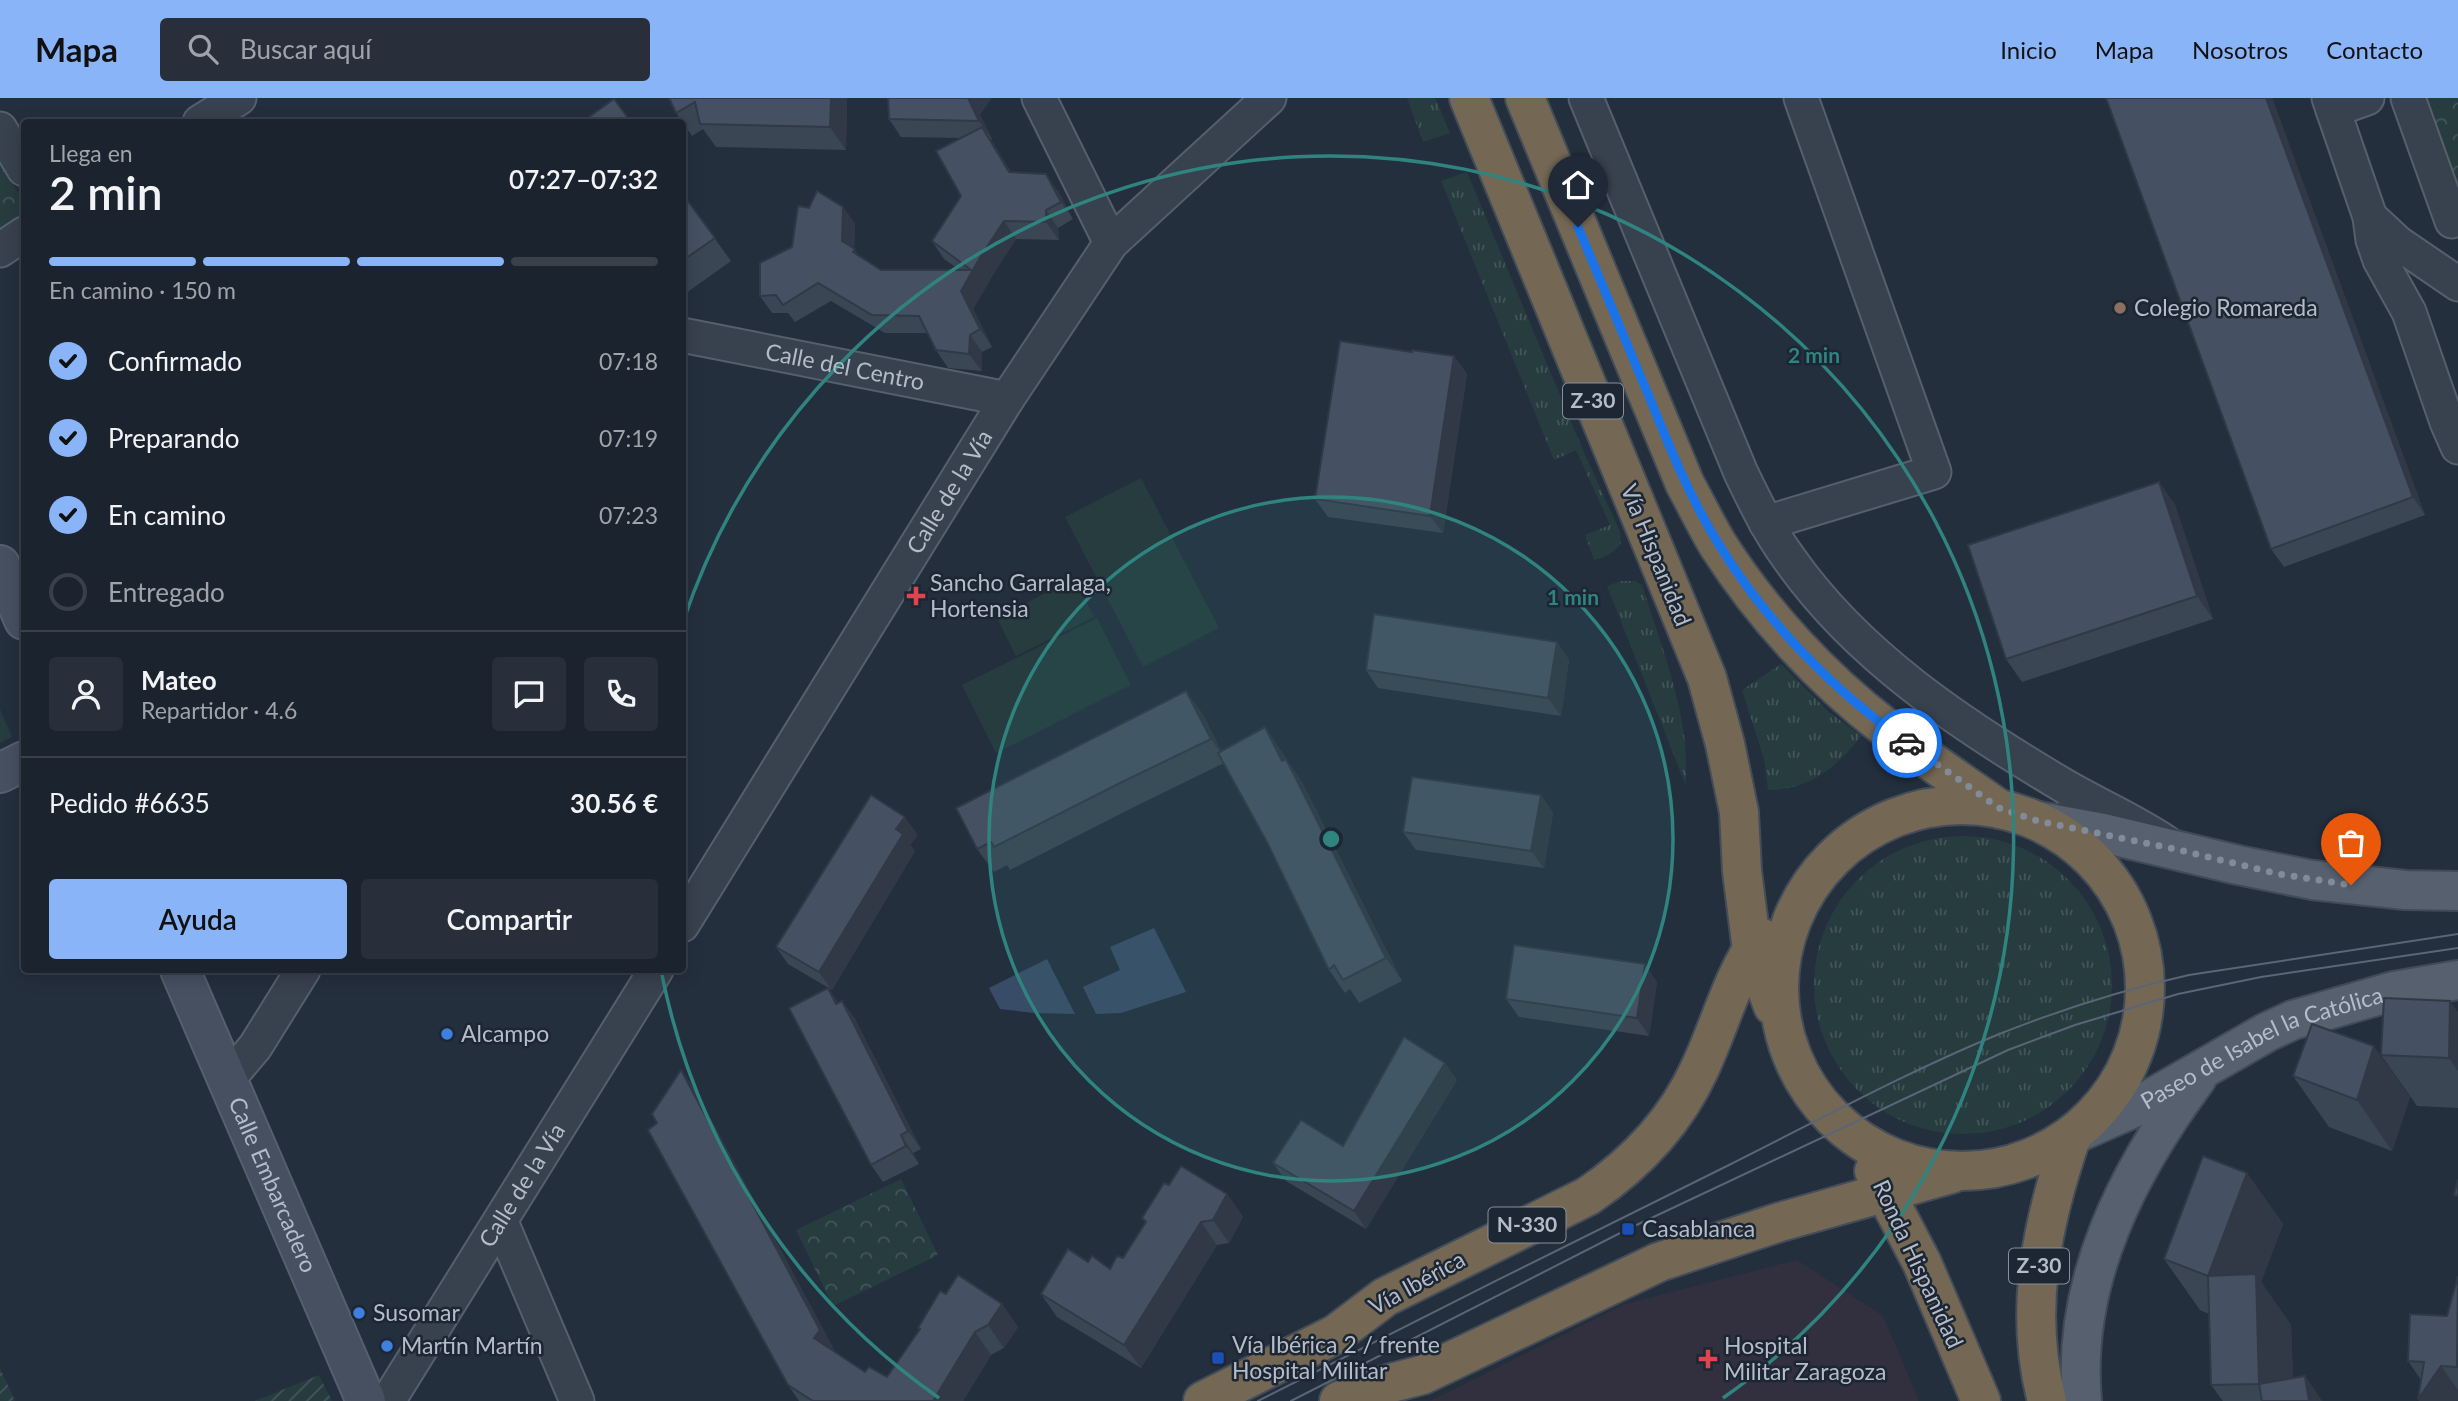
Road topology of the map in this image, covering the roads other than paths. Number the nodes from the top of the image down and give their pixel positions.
1 (239, 98) edge
2 (1039, 98) edge
3 (1269, 98) edge
4 (1469, 98) edge
5 (1525, 98) edge
6 (1586, 98) edge
7 (1801, 98) edge
8 (2367, 98) edge
9 (2408, 98) edge
10 (2331, 104) edge
11 (205, 119) edge
12 (0, 130) edge
13 (21, 164) edge
14 (2370, 217) junction
15 (2455, 220) edge
16 (21, 236) edge
17 (1111, 243) junction
18 (2398, 243) junction
19 (0, 250) edge
20 (2458, 284) edge
21 (688, 345) edge
22 (1007, 400) junction
23 (2458, 447) edge
24 (1766, 523) junction
25 (0, 565) edge
26 (21, 613) edge
27 (21, 762) edge
28 (0, 773) edge
29 (2062, 785) junction
30 (1999, 808) junction
31 (2038, 821) junction
32 (2084, 830) junction
33 (2175, 849) junction
34 (2106, 875) junction
35 (1810, 885) junction
36 (2458, 891) edge
37 (686, 920) edge
38 (1752, 950) junction
39 (181, 973) edge
40 (301, 973) edge
41 (654, 973) edge
42 (2458, 980) edge
43 (1782, 1028) junction
44 (2203, 1070) junction
45 (226, 1080) junction
46 (1849, 1131) junction
47 (2072, 1135) junction
48 (1963, 1171) junction
49 (1885, 1191) junction
50 (501, 1222) junction
51 (366, 1401) edge
52 (388, 1401) edge
53 (577, 1401) edge
54 (1203, 1401) edge
55 (1339, 1401) edge
56 (1982, 1401) edge
57 (2047, 1401) edge
58 (2082, 1401) edge

1 - 11 street
2 - 17 street
3 - 17 street, Calle de la Vía
4 - 38 highway, Vía Hispanidad / Z-30
5 - 30 highway, Z-30
6 - 24 street
7 - 24 street
8 - 10 street
9 - 15 street
10 - 14 street
12 - 13 street
14 - 18 street
14 - 23 street
15 - 18 street
16 - 19 street
17 - 22 street, Calle de la Vía
18 - 20 street
21 - 22 street, Calle del Centro
22 - 37 street, Calle de la Vía
24 - 29 street
25 - 26 street
27 - 28 street
29 - 32 street
29 - 33 street
30 - 31 highway
30 - 35 highway
31 - 32 main road
31 - 34 highway
32 - 33 main road
32 - 34 street
33 - 36 main road
34 - 47 highway
35 - 38 highway, Vía Ibérica
35 - 43 highway
38 - 43 highway, Vía Hispanidad / Z-30
38 - 54 highway, Vía Ibérica / N-330
39 - 45 street, Calle Embarcadero
40 - 45 street
41 - 50 street, Calle de la Vía
42 - 44 main road, Paseo de Isabel la Católica
43 - 46 highway, Vía Hispanidad
44 - 47 main road, Paseo de Isabel la Católica
44 - 58 main road
45 - 51 street, Calle Embarcadero
46 - 48 highway
46 - 49 highway, Ronda Hispanidad
47 - 48 highway
47 - 57 highway, Z-30
48 - 49 highway
49 - 55 highway
49 - 56 highway, Ronda Hispanidad
50 - 52 street, Calle de la Vía
50 - 53 street

